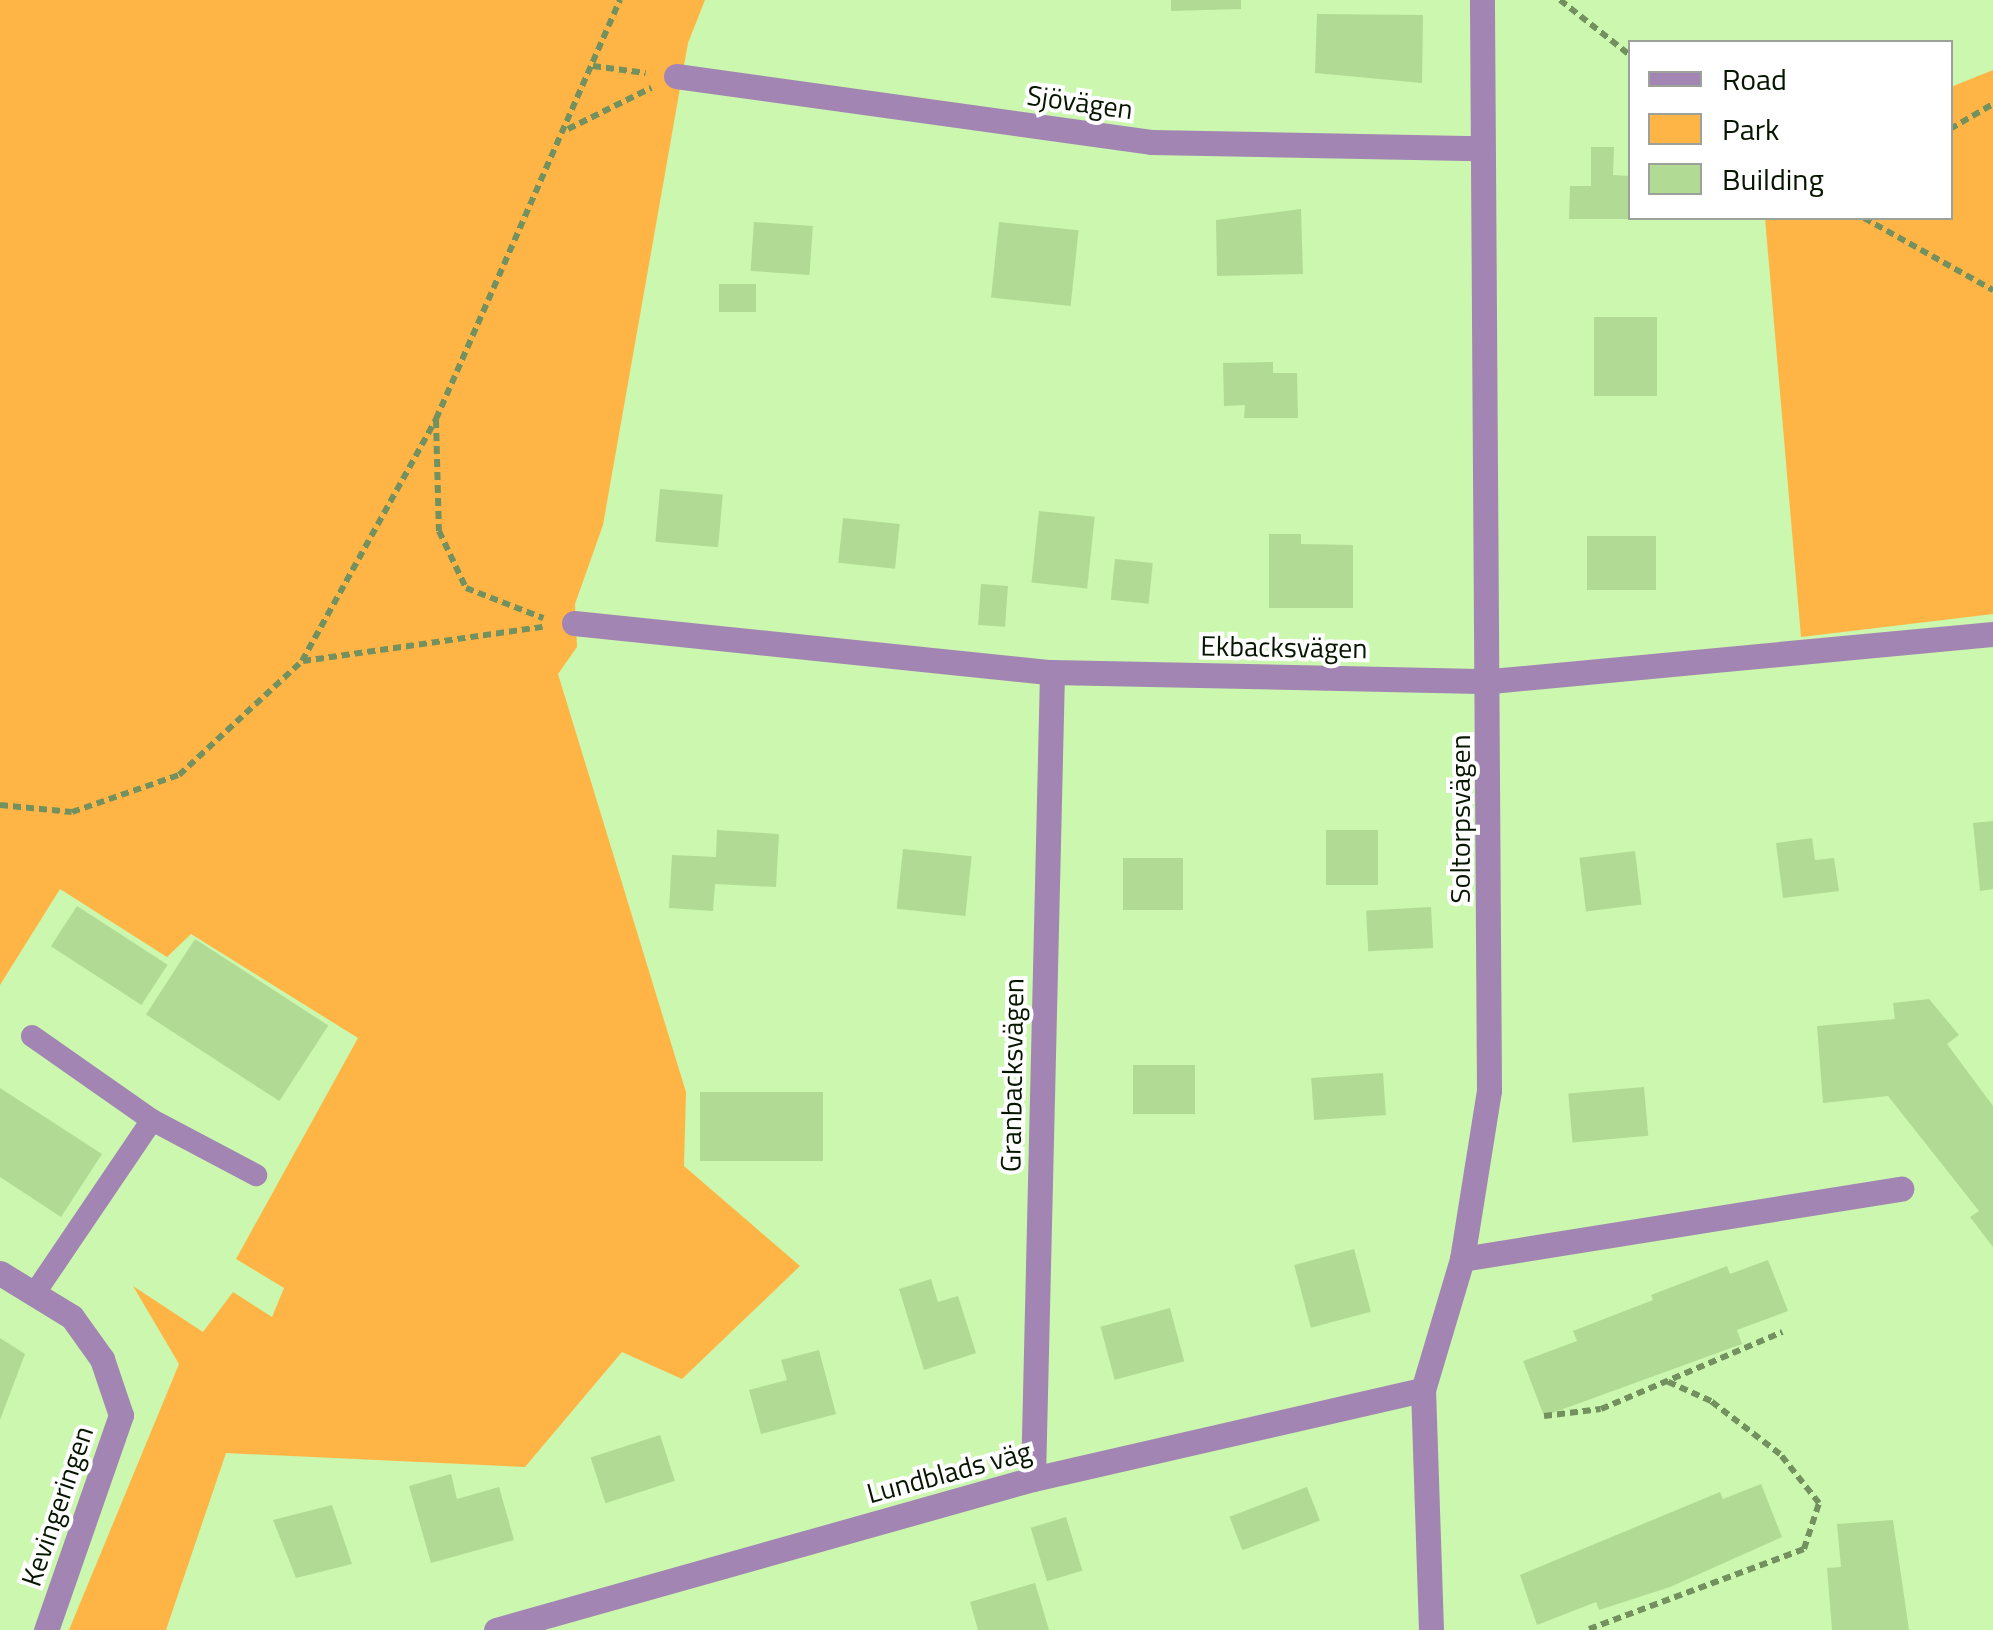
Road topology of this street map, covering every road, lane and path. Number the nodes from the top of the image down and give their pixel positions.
1 (620, 0) edge
2 (1482, 0) edge
3 (1560, 0) edge
4 (1628, 53) edge
5 (593, 66) junction
6 (676, 76) junction
7 (1993, 104) edge
8 (1953, 127) edge
9 (567, 130) junction
10 (1479, 148) junction
11 (1868, 220) edge
12 (1993, 290) edge
13 (436, 419) junction
14 (574, 623) junction
15 (1993, 634) edge
16 (302, 662) junction
17 (1052, 672) junction
18 (1492, 682) junction
19 (0, 805) edge
20 (32, 1036) dead end
21 (152, 1120) junction
22 (256, 1175) dead end
23 (1901, 1189) dead end
24 (1462, 1258) junction
25 (0, 1273) edge
26 (34, 1294) junction
27 (1782, 1332) dead end
28 (1666, 1381) junction
29 (1423, 1390) junction
30 (1544, 1416) dead end
31 (1032, 1479) junction
32 (1589, 1629) edge
33 (46, 1630) edge
34 (496, 1630) edge
35 (1431, 1630) edge

1 - 5 path
2 - 10 street, Soltorpsvägen
3 - 4 path
5 - 6 path
5 - 9 path
6 - 9 path
6 - 10 street, Sjövägen
7 - 8 path
9 - 13 path
10 - 18 street, Soltorpsvägen
11 - 12 path
13 - 14 path
13 - 16 path
14 - 16 path
14 - 17 street, Ekbacksvägen
15 - 18 street, Ekbacksvägen
16 - 19 path
17 - 18 street, Ekbacksvägen
17 - 31 street, Granbacksvägen
18 - 24 street, Soltorpsvägen
20 - 21 lane
21 - 22 lane
21 - 26 lane
23 - 24 street
24 - 29 street, Soltorpsvägen
25 - 26 street, Kevingeringen
26 - 33 street, Kevingeringen
27 - 28 path
28 - 30 path
28 - 32 path
29 - 31 street, Lundblads väg
29 - 35 street, Soltorpsvägen
31 - 34 street, Lundblads väg

